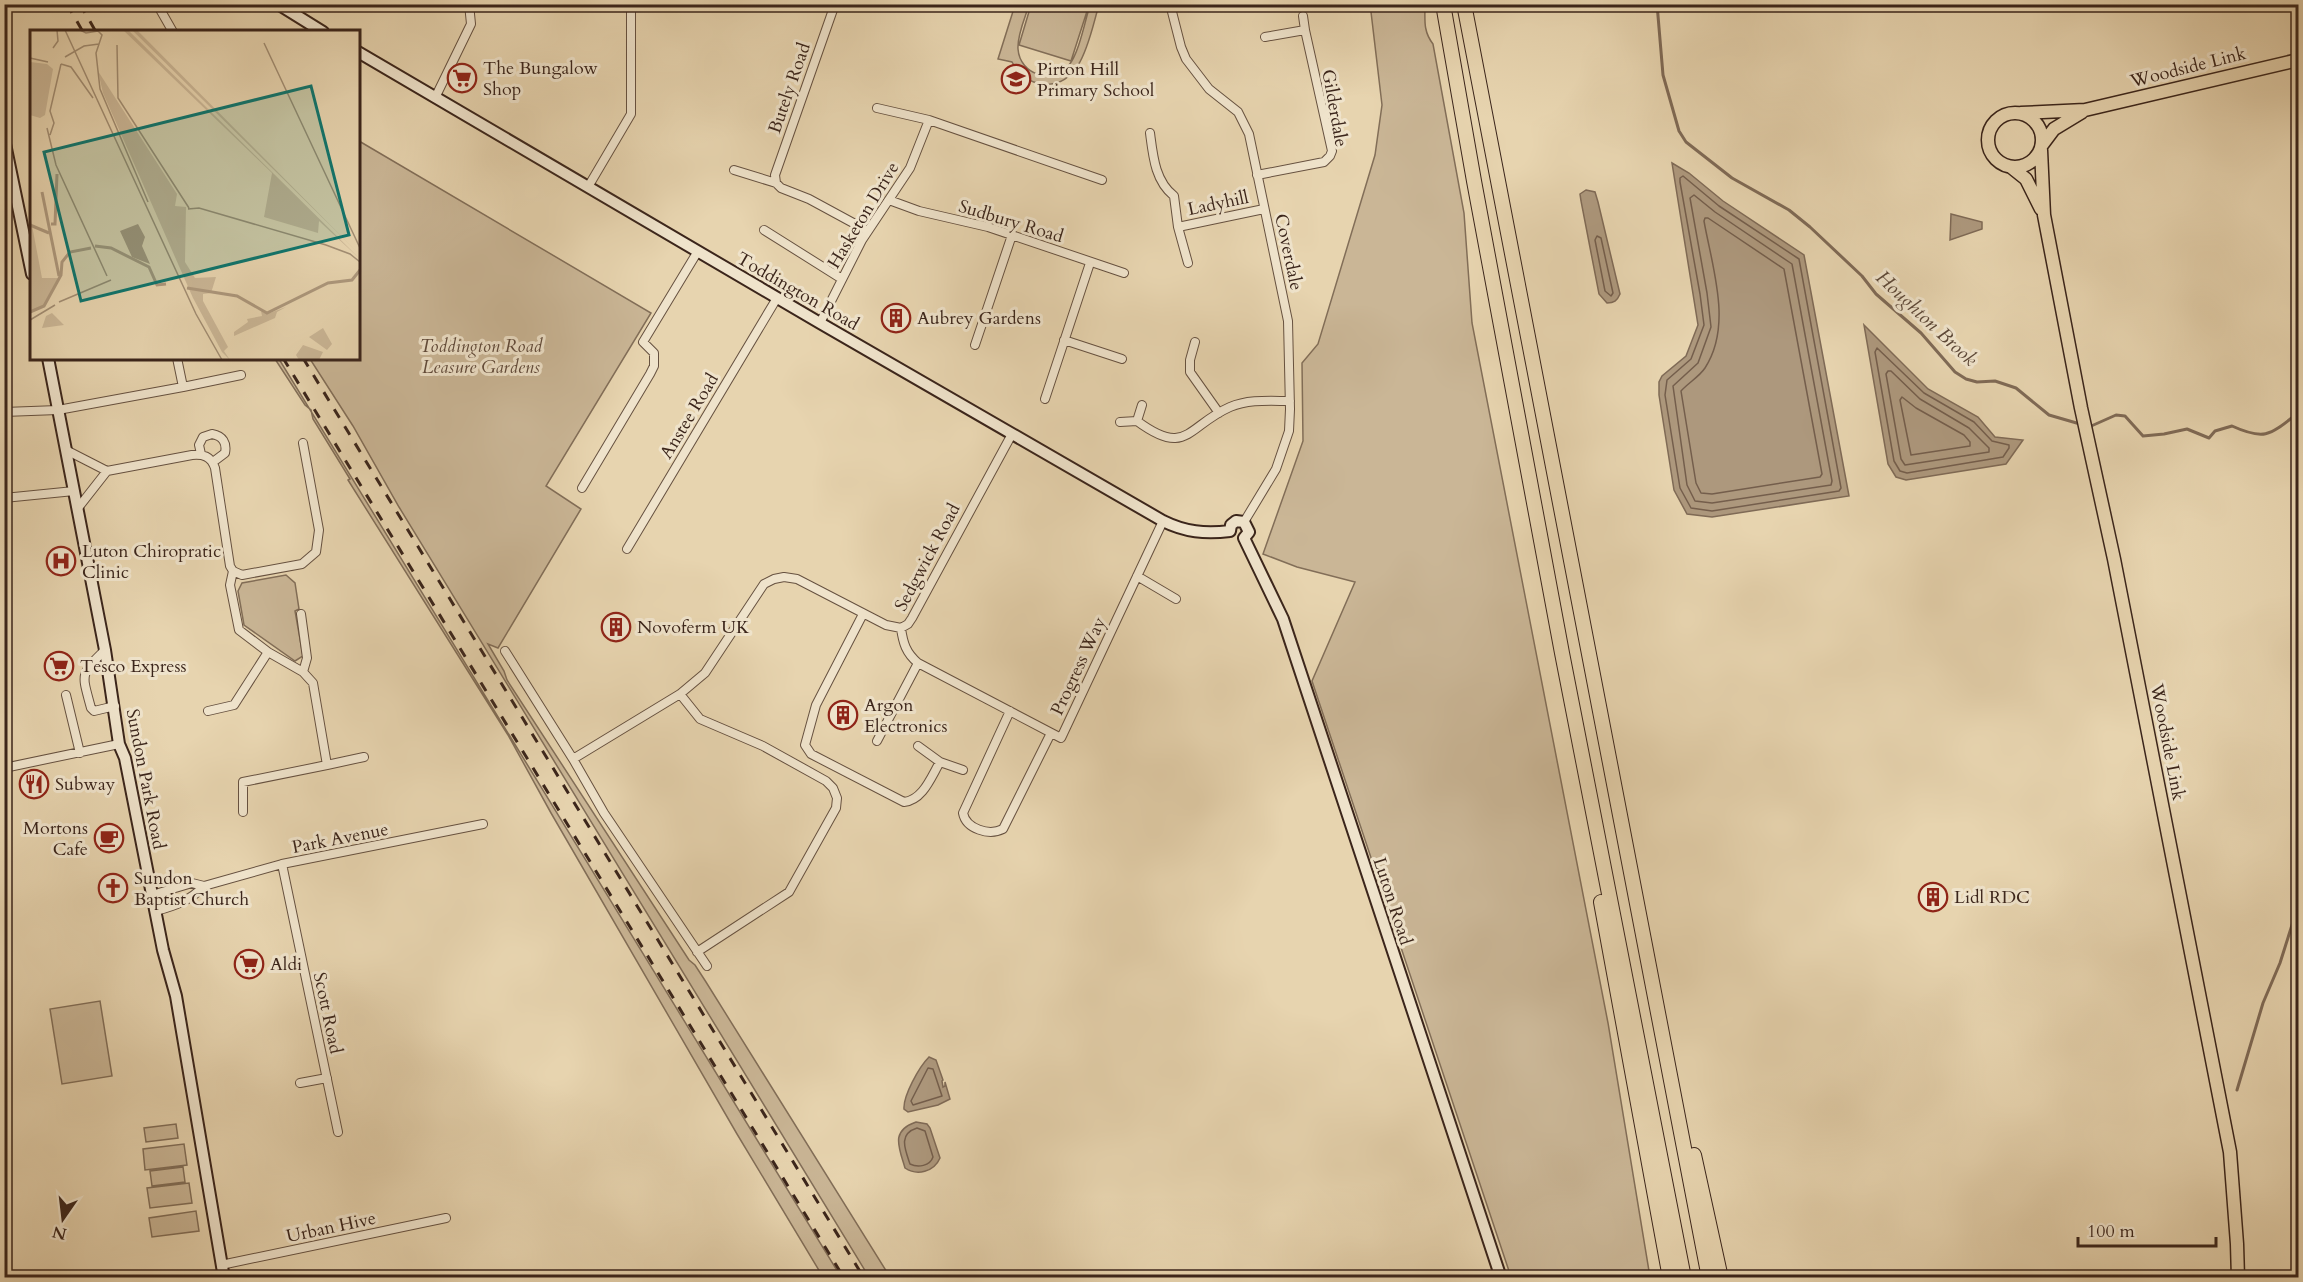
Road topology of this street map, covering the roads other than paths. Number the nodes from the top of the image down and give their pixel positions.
1 (157, 4) edge
2 (278, 4) edge
3 (469, 4) edge
4 (631, 4) edge
5 (834, 4) edge
6 (1170, 4) edge
7 (1443, 4) edge
8 (1464, 4) edge
9 (1303, 16) dead end
10 (172, 30) edge
11 (320, 30) edge
12 (1305, 30) junction
13 (1265, 37) dead end
14 (360, 53) edge
15 (2298, 60) edge
16 (435, 98) junction
17 (877, 108) dead end
18 (2085, 110) junction
19 (2021, 113) junction
20 (928, 120) junction
21 (1150, 133) dead end
22 (4, 139) edge
23 (2041, 147) junction
24 (2011, 167) junction
25 (734, 171) dead end
26 (1257, 175) junction
27 (1102, 180) dead end
28 (776, 183) junction
29 (588, 187) junction
30 (9, 190) edge
31 (889, 200) junction
32 (1264, 209) junction
33 (2044, 215) junction
34 (1178, 227) junction
35 (765, 230) dead end
36 (868, 231) junction
37 (1012, 235) junction
38 (698, 251) junction
39 (1090, 262) junction
40 (1188, 263) dead end
41 (30, 267) edge
42 (1124, 273) dead end
43 (842, 279) junction
44 (777, 298) junction
45 (820, 323) junction
46 (1064, 340) junction
47 (1195, 342) dead end
48 (975, 345) dead end
49 (1122, 359) dead end
50 (48, 360) edge
51 (177, 360) edge
52 (241, 375) dead end
53 (183, 387) junction
54 (1045, 399) dead end
55 (1290, 401) junction
56 (1142, 405) dead end
57 (58, 410) junction
58 (4, 412) edge
59 (1219, 412) junction
60 (1137, 421) junction
61 (1120, 422) dead end
62 (1012, 434) junction
63 (303, 443) dead end
64 (66, 450) junction
65 (201, 454) junction
66 (213, 462) junction
67 (107, 471) junction
68 (582, 488) dead end
69 (74, 491) junction
70 (4, 498) edge
71 (78, 508) junction
72 (1163, 521) junction
73 (1244, 522) junction
74 (1230, 531) junction
75 (1244, 538) junction
76 (627, 549) dead end
77 (233, 571) junction
78 (1137, 576) junction
79 (1176, 599) dead end
80 (301, 614) dead end
81 (863, 614) junction
82 (901, 628) junction
83 (105, 650) junction
84 (505, 651) dead end
85 (268, 652) junction
86 (1562, 653) junction
87 (918, 663) junction
88 (303, 672) junction
89 (680, 694) junction
90 (66, 695) dead end
91 (115, 706) junction
92 (208, 711) dead end
93 (1010, 711) junction
94 (1051, 733) junction
95 (877, 741) dead end
96 (119, 744) junction
97 (918, 746) dead end
98 (80, 753) junction
99 (364, 757) dead end
100 (573, 759) junction
101 (940, 762) junction
102 (327, 765) junction
103 (4, 768) edge
104 (963, 770) dead end
105 (243, 812) dead end
106 (483, 824) dead end
107 (282, 864) junction
108 (204, 886) junction
109 (152, 895) junction
110 (156, 911) junction
111 (697, 952) junction
112 (707, 966) dead end
113 (1661, 1026) junction
114 (327, 1078) junction
115 (300, 1083) dead end
116 (338, 1132) dead end
117 (446, 1218) dead end
118 (221, 1265) junction
119 (224, 1278) edge
120 (1501, 1278) edge
121 (1670, 1278) edge
122 (1684, 1278) edge
123 (1709, 1278) edge
124 (1721, 1278) edge
125 (2238, 1278) edge

1 - 10 street
2 - 11 main road
3 - 16 street
4 - 29 street
5 - 28 street, Butely Road
6 - 26 street, Coverdale
7 - 86 highway
8 - 113 highway
9 - 12 street
12 - 13 street
12 - 26 street, Gilderdale
14 - 16 main road, Toddington Road
15 - 18 main road, Woodside Link
16 - 29 main road, Toddington Road
17 - 20 street
18 - 19 main road, Woodside Link
18 - 23 main road, Woodside Link
19 - 23 main road
19 - 24 main road
20 - 27 street
20 - 31 street, Hasketon Drive
21 - 34 street, Ladyhill
22 - 30 main road
23 - 24 main road
23 - 33 main road, Woodside Link
24 - 33 main road, Woodside Link
25 - 28 street
26 - 32 street, Coverdale
28 - 36 street
29 - 38 main road, Toddington Road
30 - 41 main road
31 - 36 street, Hasketon Drive
31 - 37 street, Sudbury Road
32 - 34 street, Ladyhill
32 - 55 street, Coverdale
33 - 125 main road, Woodside Link
34 - 40 street, Ladyhill
35 - 43 street
36 - 43 street, Hasketon Drive
37 - 39 street, Sudbury Road
37 - 48 street
38 - 44 main road, Toddington Road
38 - 68 street
39 - 42 street, Sudbury Road
39 - 46 street
43 - 45 street, Hasketon Drive
44 - 45 main road, Toddington Road
44 - 76 street, Anstee Road
45 - 62 main road, Toddington Road
46 - 49 street
46 - 54 street
47 - 59 street
50 - 57 main road, Sundon Park Road
51 - 53 street
52 - 53 street
53 - 57 street
55 - 59 street
55 - 73 street, Coverdale
56 - 60 street
57 - 58 street
57 - 64 main road, Sundon Park Road
59 - 60 street
60 - 61 street
62 - 72 main road, Toddington Road
62 - 82 street, Sedgwick Road
63 - 77 street
64 - 67 street
64 - 69 main road, Sundon Park Road
65 - 66 street
65 - 66 street
65 - 67 street
66 - 77 street
67 - 71 street
69 - 70 street
69 - 71 main road, Sundon Park Road
71 - 83 main road, Sundon Park Road
72 - 74 main road, Toddington Road
72 - 78 street, Progress Way
73 - 74 main road
73 - 75 main road
74 - 75 main road
75 - 120 main road, Luton Road
77 - 85 street
78 - 79 street
78 - 94 street, Progress Way
80 - 88 street
81 - 82 street, Sedgwick Road
81 - 89 street, Sedgwick Road
81 - 101 street
82 - 87 street
83 - 91 main road, Sundon Park Road
83 - 91 street
84 - 100 street
85 - 88 street
85 - 92 street
86 - 121 highway
86 - 122 highway
87 - 93 street, Progress Way
87 - 95 street
88 - 102 street
89 - 100 street, Sedgwick Road
89 - 111 street
90 - 98 street
91 - 96 main road, Sundon Park Road
93 - 94 street, Progress Way
93 - 94 street
96 - 98 street
96 - 109 main road, Sundon Park Road
97 - 101 street
98 - 103 street
99 - 102 street
100 - 111 street
101 - 104 street
102 - 105 street
106 - 107 street, Park Avenue
107 - 108 street, Park Avenue
107 - 114 street, Scott Road
108 - 109 street, Park Avenue
108 - 110 street, Park Avenue
109 - 110 main road, Sundon Park Road
110 - 118 main road, Sundon Park Road
111 - 112 street
113 - 123 highway
113 - 124 highway
114 - 115 street
114 - 116 street, Scott Road
117 - 118 street, Urban Hive
118 - 119 main road, Sundon Park Road

